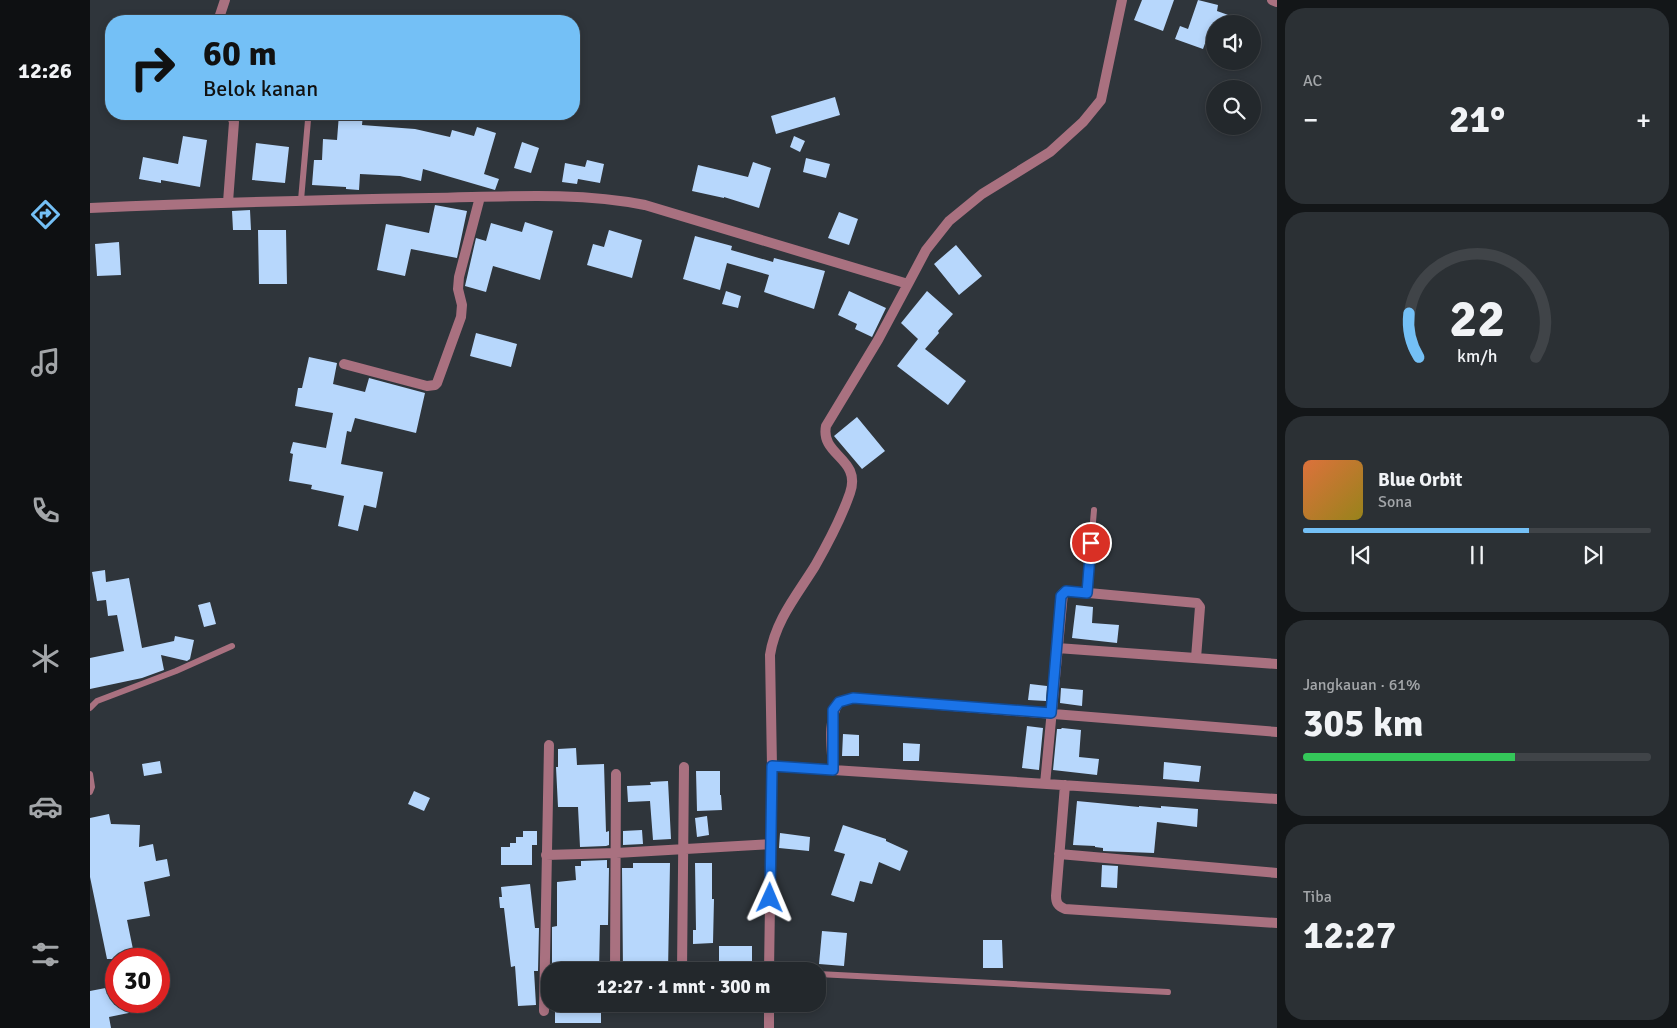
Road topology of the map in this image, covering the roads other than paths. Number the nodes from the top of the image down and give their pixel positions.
1 (225, 0) edge
2 (1122, 0) edge
3 (1272, 0) edge
4 (1277, 2) edge
5 (220, 15) edge
6 (233, 120) edge
7 (308, 120) dead end
8 (480, 197) junction
9 (301, 200) junction
10 (228, 202) junction
11 (90, 208) edge
12 (908, 284) junction
13 (344, 364) dead end
14 (1094, 510) dead end
15 (1087, 593) junction
16 (232, 646) dead end
17 (1057, 648) junction
18 (1196, 658) junction
19 (1277, 664) edge
20 (90, 708) edge
21 (1051, 713) junction
22 (1277, 732) edge
23 (549, 745) dead end
24 (772, 766) junction
25 (684, 767) dead end
26 (833, 770) junction
27 (90, 774) edge
28 (616, 774) dead end
29 (1045, 784) junction
30 (1065, 785) junction
31 (90, 792) edge
32 (1277, 799) edge
33 (770, 844) junction
34 (684, 849) junction
35 (616, 853) junction
36 (1059, 854) junction
37 (546, 855) junction
38 (1277, 873) edge
39 (1277, 923) edge
40 (545, 962) edge
41 (615, 962) edge
42 (682, 962) edge
43 (770, 962) edge
44 (826, 974) edge
45 (1168, 992) dead end
46 (769, 1012) edge
47 (768, 1028) edge

1 - 5 street
2 - 12 street
3 - 4 street
6 - 10 street
7 - 9 lane
8 - 9 street
8 - 12 street
8 - 13 street
9 - 10 street
10 - 11 street
12 - 24 street
14 - 15 lane
15 - 17 street
15 - 18 street
16 - 20 lane
17 - 18 street
17 - 21 street
18 - 19 street
21 - 22 street
21 - 26 street
21 - 29 street
23 - 37 street
24 - 26 street
24 - 33 street
25 - 34 street
26 - 29 street
27 - 31 lane
28 - 35 street
29 - 30 street
30 - 32 street
30 - 36 street
33 - 34 street
33 - 43 street
34 - 35 street
34 - 42 street
35 - 37 street
35 - 41 street
36 - 38 street
36 - 39 street
37 - 40 street
44 - 45 lane
46 - 47 street

